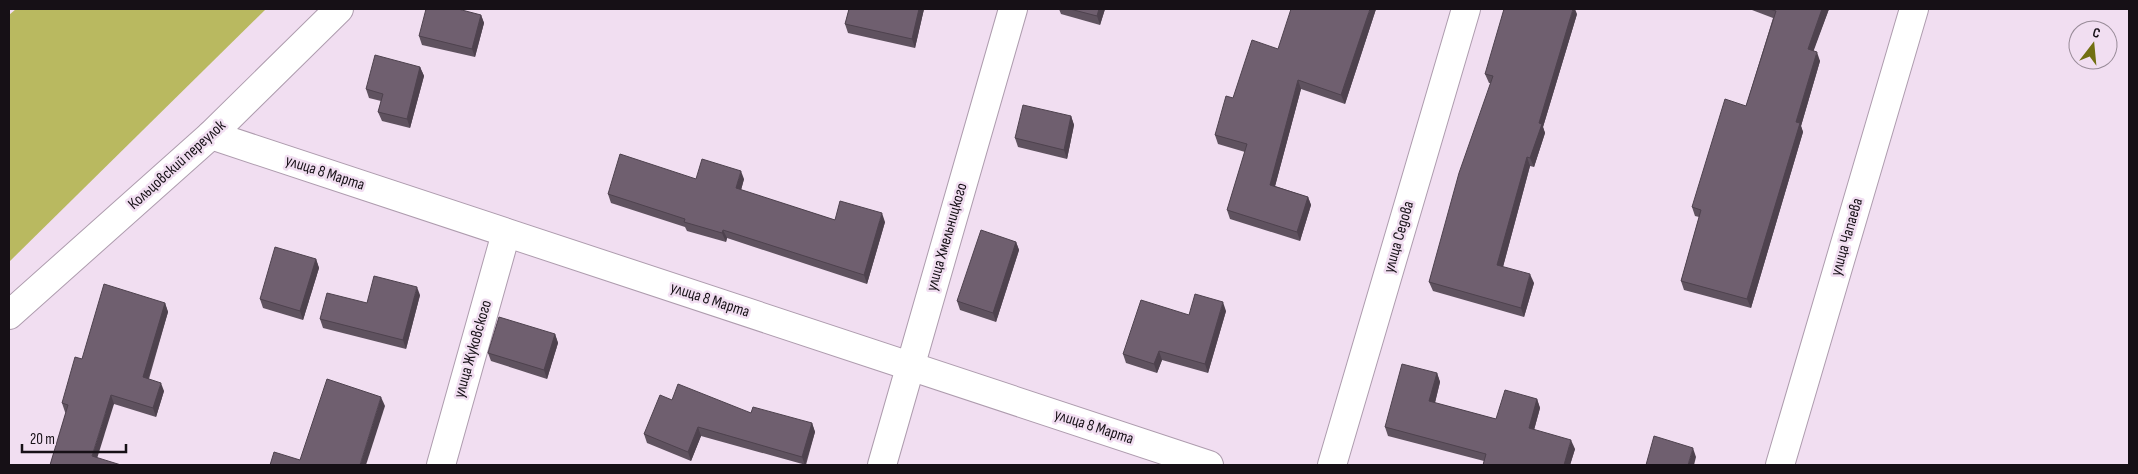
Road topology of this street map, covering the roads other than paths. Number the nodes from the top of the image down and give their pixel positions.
1 (339, 9) edge
2 (1013, 9) edge
3 (1466, 9) edge
4 (1914, 9) edge
5 (211, 135) junction
6 (506, 233) junction
7 (9, 315) edge
8 (910, 366) junction
9 (441, 465) edge
10 (882, 465) edge
11 (1209, 465) edge
12 (1332, 465) edge
13 (1780, 465) edge

1 - 5 street, Кольцовский переулок
2 - 8 street, улица Хмельницкого
3 - 12 street, улица Седова
4 - 13 street, улица Чапаева
5 - 6 street, улица 8 Марта
5 - 7 street, Кольцовский переулок
6 - 8 street, улица 8 Марта
6 - 9 street, улица Жуковского
8 - 10 street, улица Хмельницкого
8 - 11 street, улица 8 Марта

